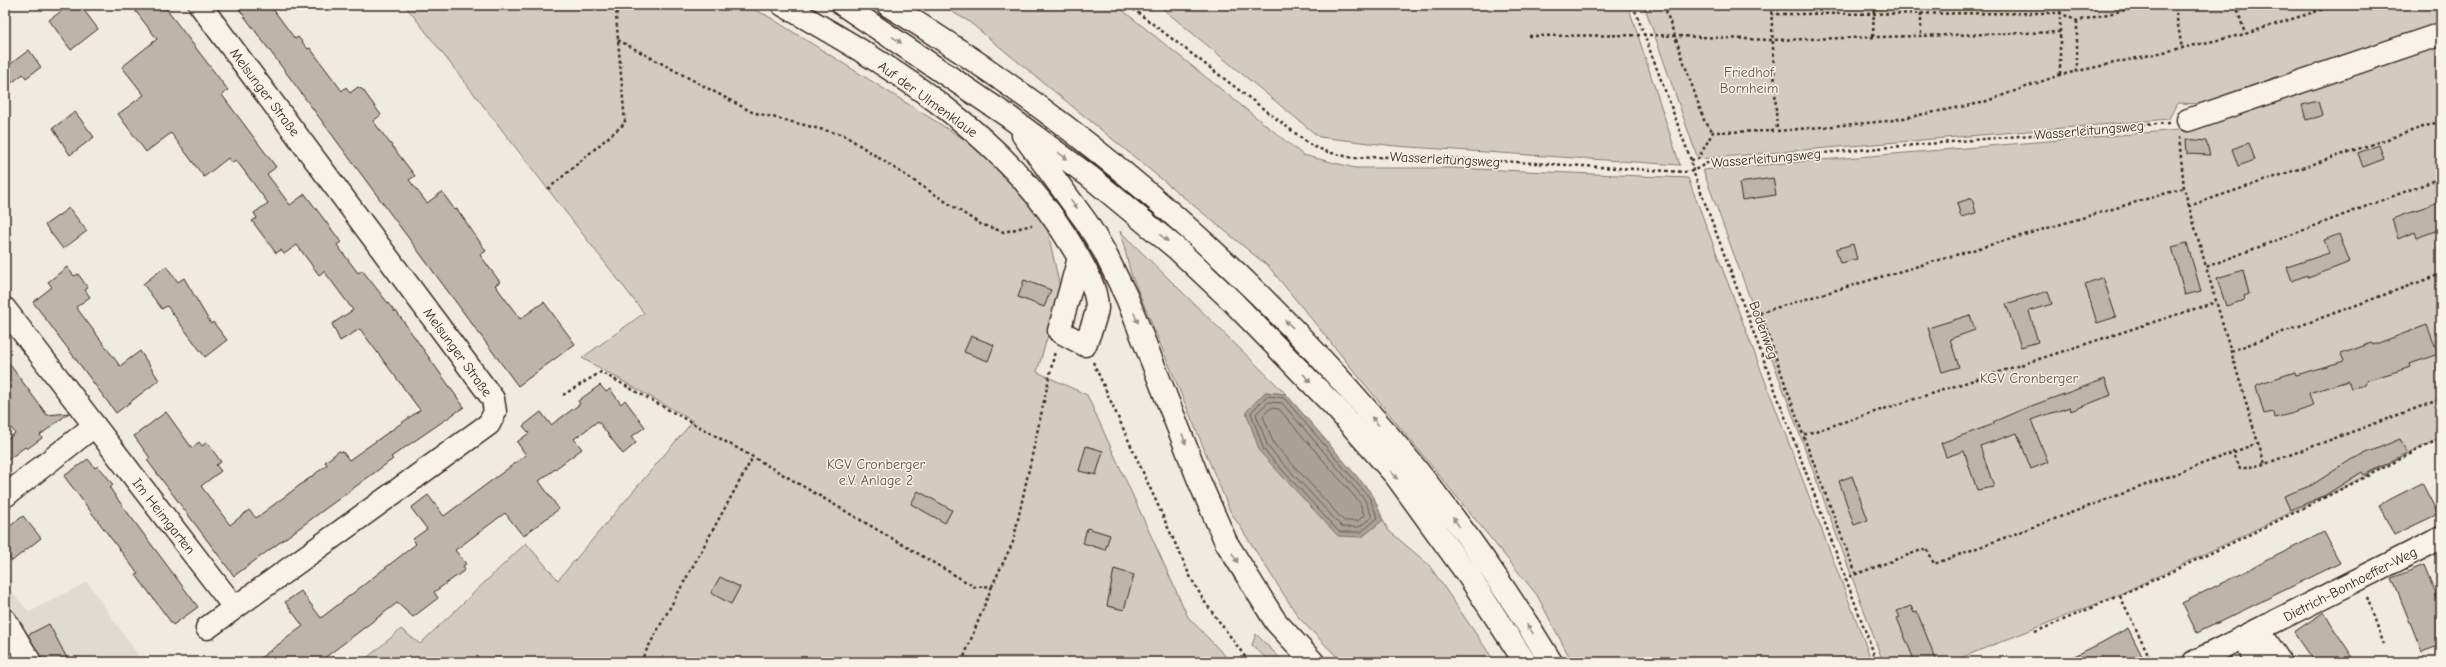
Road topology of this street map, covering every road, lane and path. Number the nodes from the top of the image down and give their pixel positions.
1 (200, 5) edge
2 (620, 5) edge
3 (783, 5) edge
4 (843, 5) edge
5 (888, 5) edge
6 (1128, 5) edge
7 (1633, 5) edge
8 (1664, 5) edge
9 (1771, 5) edge
10 (1874, 5) edge
11 (2060, 5) edge
12 (2147, 5) edge
13 (2236, 5) edge
14 (2336, 5) edge
15 (2175, 7) dead end
16 (1921, 13) junction
17 (2060, 13) junction
18 (1771, 14) junction
19 (1873, 14) junction
20 (2077, 21) junction
21 (2060, 32) junction
22 (2245, 34) junction
23 (2441, 34) edge
24 (1921, 35) junction
25 (1530, 36) dead end
26 (1644, 36) junction
27 (1873, 37) junction
28 (1674, 38) junction
29 (618, 40) junction
30 (1771, 40) junction
31 (2182, 49) junction
32 (2077, 70) junction
33 (2060, 74) junction
34 (1009, 117) junction
35 (2183, 121) junction
36 (2441, 121) edge
37 (1777, 131) junction
38 (1714, 132) junction
39 (1691, 160) junction
40 (1693, 171) junction
41 (2441, 178) edge
42 (2184, 188) junction
43 (548, 190) dead end
44 (2189, 206) junction
45 (1055, 219) junction
46 (1078, 258) junction
47 (2206, 267) junction
48 (2441, 274) edge
49 (2216, 302) junction
50 (5, 309) edge
51 (1760, 312) junction
52 (1748, 316) junction
53 (1059, 331) junction
54 (1085, 345) junction
55 (2231, 351) junction
56 (563, 395) dead end
57 (2441, 399) edge
58 (94, 426) junction
59 (1803, 435) junction
60 (2441, 438) edge
61 (2258, 443) junction
62 (2233, 450) junction
63 (753, 457) junction
64 (2265, 464) junction
65 (5, 496) edge
66 (2441, 538) edge
67 (1856, 574) junction
68 (2360, 580) junction
69 (1845, 581) junction
70 (992, 586) junction
71 (2120, 596) junction
72 (234, 607) junction
73 (5, 620) edge
74 (207, 628) dead end
75 (2035, 632) dead end
76 (2252, 633) junction
77 (2384, 645) dead end
78 (2441, 660) edge
79 (30, 662) edge
80 (640, 662) edge
81 (962, 662) edge
82 (1249, 662) edge
83 (1313, 662) edge
84 (1525, 662) edge
85 (1551, 662) edge
86 (1877, 662) edge
87 (2152, 662) edge
88 (2194, 662) edge
89 (2255, 662) edge
90 (2280, 662) edge
91 (2438, 662) edge

1 - 72 main road, Melsunger Straße
2 - 29 path
3 - 45 main road, Auf der Ulmenklaue
4 -> 34 main road
85 -> 5 main road
6 - 40 path, Wasserleitungsweg
7 - 26 path, Bodenweg
8 - 28 path
9 - 18 path
10 - 19 path
11 - 17 path
12 - 20 path
13 - 22 path
14 - 22 path
15 - 31 path
16 - 17 path
16 - 19 path
16 - 24 path
17 - 20 path
17 - 21 path
18 - 19 path
18 - 30 path
19 - 27 path
20 - 32 path
21 - 24 path
21 - 33 path
22 - 31 path
23 - 35 main road
24 - 27 path
25 - 26 path
26 - 28 path
26 - 39 path, Bodenweg
27 - 30 path
28 - 30 path
28 - 38 path
29 - 43 path
29 - 45 path
30 - 37 path
31 - 32 path
32 - 33 path
33 - 37 path
34 -> 83 main road
34 -> 84 main road
35 - 40 path, Wasserleitungsweg
35 - 42 path
36 - 44 path
37 - 38 path
38 - 39 path
39 - 40 path, Bodenweg
40 - 52 path, Bodenweg
41 - 47 path
42 - 44 path
42 - 51 path
44 - 47 path
45 - 46 main road, Auf der Ulmenklaue
46 - 53 main road
46 - 54 main road, Auf der Ulmenklaue
47 - 49 path
48 - 55 path
49 - 55 path
49 - 59 path
50 - 58 main road, Im Heimgarten
51 - 52 path
51 - 59 path
52 - 69 path, Bodenweg
53 - 54 main road
53 - 70 path
54 - 82 path
55 - 61 path
56 - 63 path
57 - 64 path
58 - 65 main road
58 - 72 main road, Im Heimgarten
59 - 67 path
60 - 71 path
61 - 62 path
61 - 64 path
62 - 64 path
62 - 67 path
63 - 70 path
63 - 80 path
66 - 68 main road, Dietrich-Bonhoeffer-Weg
67 - 69 path
68 - 76 main road, Dietrich-Bonhoeffer-Weg
68 - 77 path
69 - 86 path, Bodenweg
70 - 81 path
71 - 75 path
71 - 87 path
72 - 74 main road, Melsunger Straße
73 - 79 main road
76 - 88 main road, Dietrich-Bonhoeffer-Weg
76 - 89 main road
76 - 90 main road
78 - 91 path

